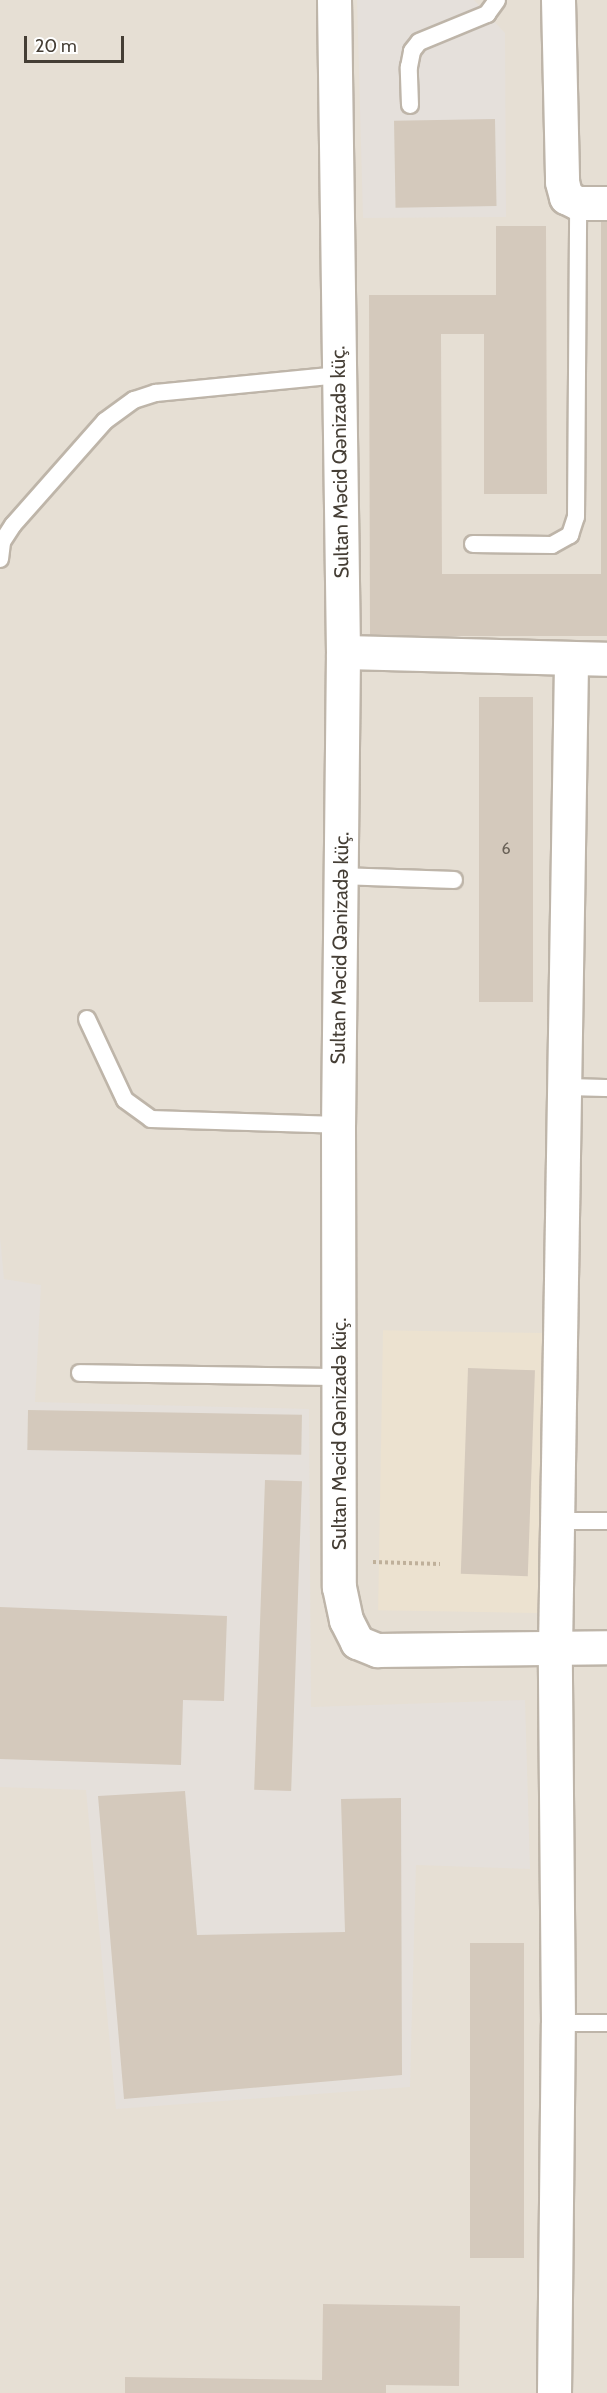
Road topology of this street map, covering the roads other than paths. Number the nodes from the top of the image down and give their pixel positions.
1 (334, 0) edge
2 (497, 0) edge
3 (558, 0) edge
4 (411, 105) dead end
5 (593, 203) edge
6 (339, 375) junction
7 (473, 544) dead end
8 (0, 560) edge
9 (343, 652) junction
10 (607, 659) edge
11 (571, 660) junction
12 (340, 876) junction
13 (454, 880) dead end
14 (87, 1019) dead end
15 (566, 1087) junction
16 (607, 1088) edge
17 (338, 1125) junction
18 (80, 1373) dead end
19 (339, 1377) junction
20 (559, 1521) junction
21 (607, 1521) edge
22 (607, 1647) edge
23 (555, 1649) junction
24 (558, 2023) junction
25 (607, 2023) edge
26 (554, 2393) edge

1 - 6 street, Sultan Məcid Qənizadə küç.
2 - 4 lane
3 - 5 street
5 - 7 lane
6 - 8 lane
6 - 9 street, Sultan Məcid Qənizadə küç.
9 - 11 street
9 - 12 street, Sultan Məcid Qənizadə küç.
10 - 11 street
11 - 15 street
12 - 13 lane
12 - 17 street, Sultan Məcid Qənizadə küç.
14 - 17 lane
15 - 16 lane
15 - 20 street
17 - 19 street, Sultan Məcid Qənizadə küç.
18 - 19 lane
19 - 23 street, Sultan Məcid Qənizadə küç.
20 - 21 lane
20 - 23 street
22 - 23 street, Sultan Məcid Qənizadə küç.
23 - 24 street
24 - 25 lane
24 - 26 street

